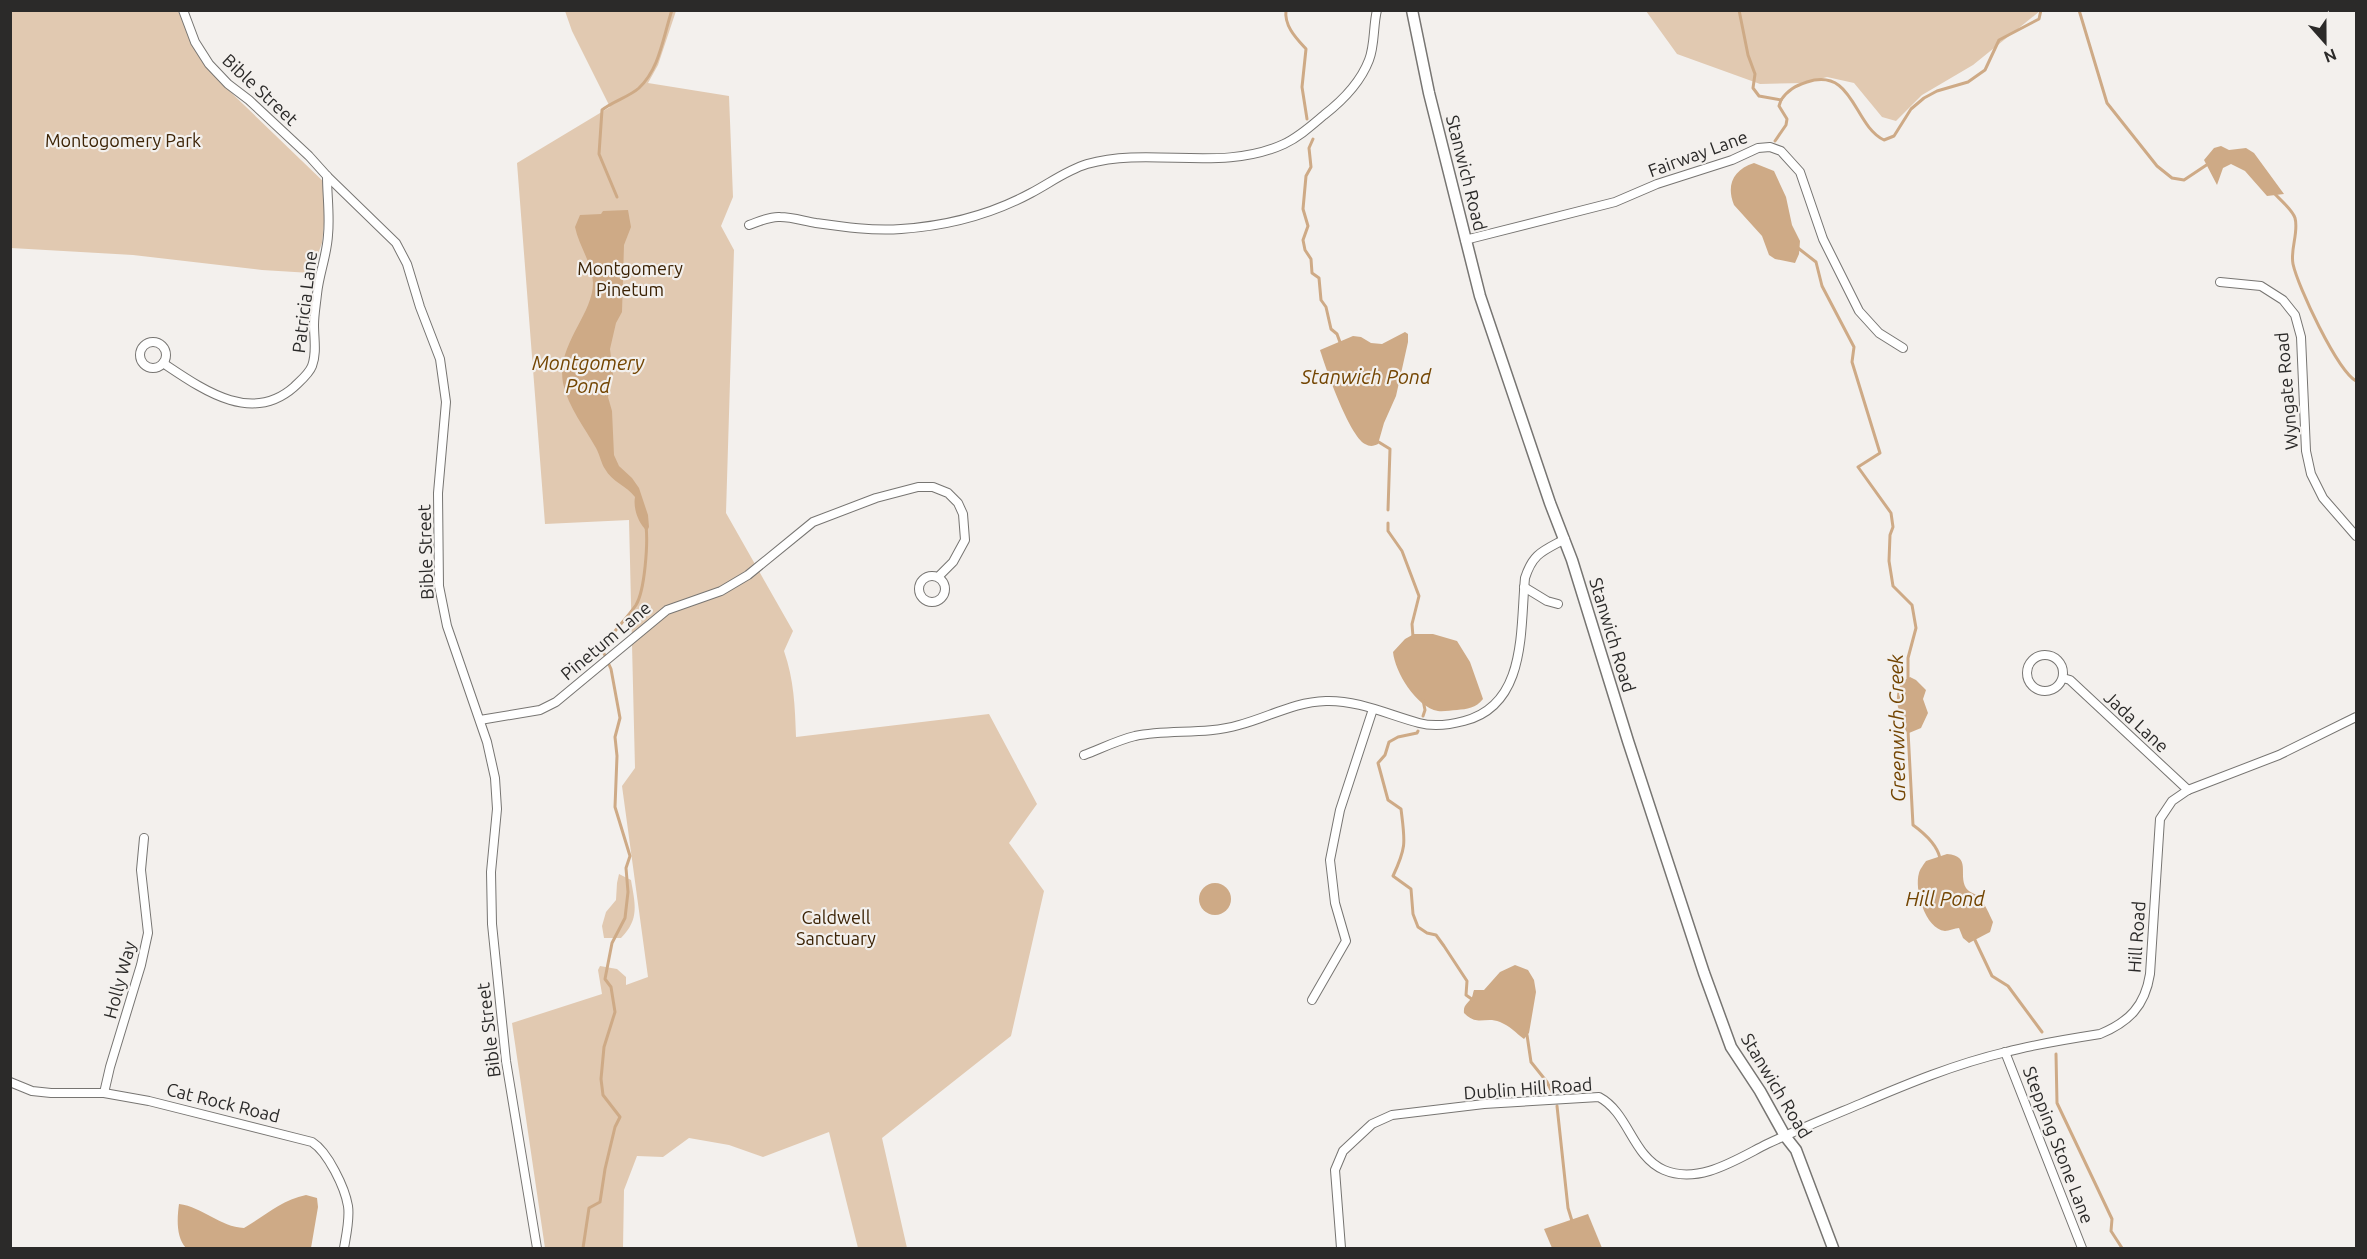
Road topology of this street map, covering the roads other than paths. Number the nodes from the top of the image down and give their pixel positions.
1 (183, 10) edge
2 (1377, 10) edge
3 (1412, 10) edge
4 (327, 176) junction
5 (749, 225) dead end
6 (1465, 240) junction
7 (2220, 282) dead end
8 (1903, 348) dead end
9 (163, 363) dead end
10 (2356, 536) edge
11 (1565, 539) junction
12 (938, 578) dead end
13 (1524, 587) junction
14 (1558, 604) dead end
15 (2063, 678) junction
16 (1373, 709) junction
17 (2356, 717) edge
18 (480, 720) junction
19 (1084, 755) dead end
20 (2188, 790) junction
21 (144, 838) dead end
22 (1312, 1000) dead end
23 (2005, 1052) junction
24 (10, 1082) edge
25 (104, 1093) junction
26 (1785, 1136) junction
27 (344, 1248) edge
28 (537, 1248) edge
29 (1341, 1248) edge
30 (1833, 1248) edge
31 (2082, 1248) edge

1 - 4 street, Bible Street
2 - 5 street
3 - 6 street, Stanwich Road
4 - 9 street, Patricia Lane
4 - 18 street, Bible Street
6 - 8 street, Fairway Lane
6 - 11 street, Stanwich Road
7 - 10 street, Wyngate Road
11 - 13 street
11 - 26 street, Stanwich Road
12 - 18 street, Pinetum Lane
13 - 14 street
13 - 16 street
15 - 15 street, Jada Lane
15 - 20 street, Jada Lane
16 - 19 street
16 - 22 street
17 - 20 street, Hill Road
18 - 28 street, Bible Street
20 - 23 street, Hill Road
21 - 25 street, Holly Way
23 - 26 street, Hill Road
23 - 31 street, Stepping Stone Lane
24 - 25 street, Cat Rock Road
25 - 27 street, Cat Rock Road
26 - 29 street, Dublin Hill Road
26 - 30 street, Stanwich Road

